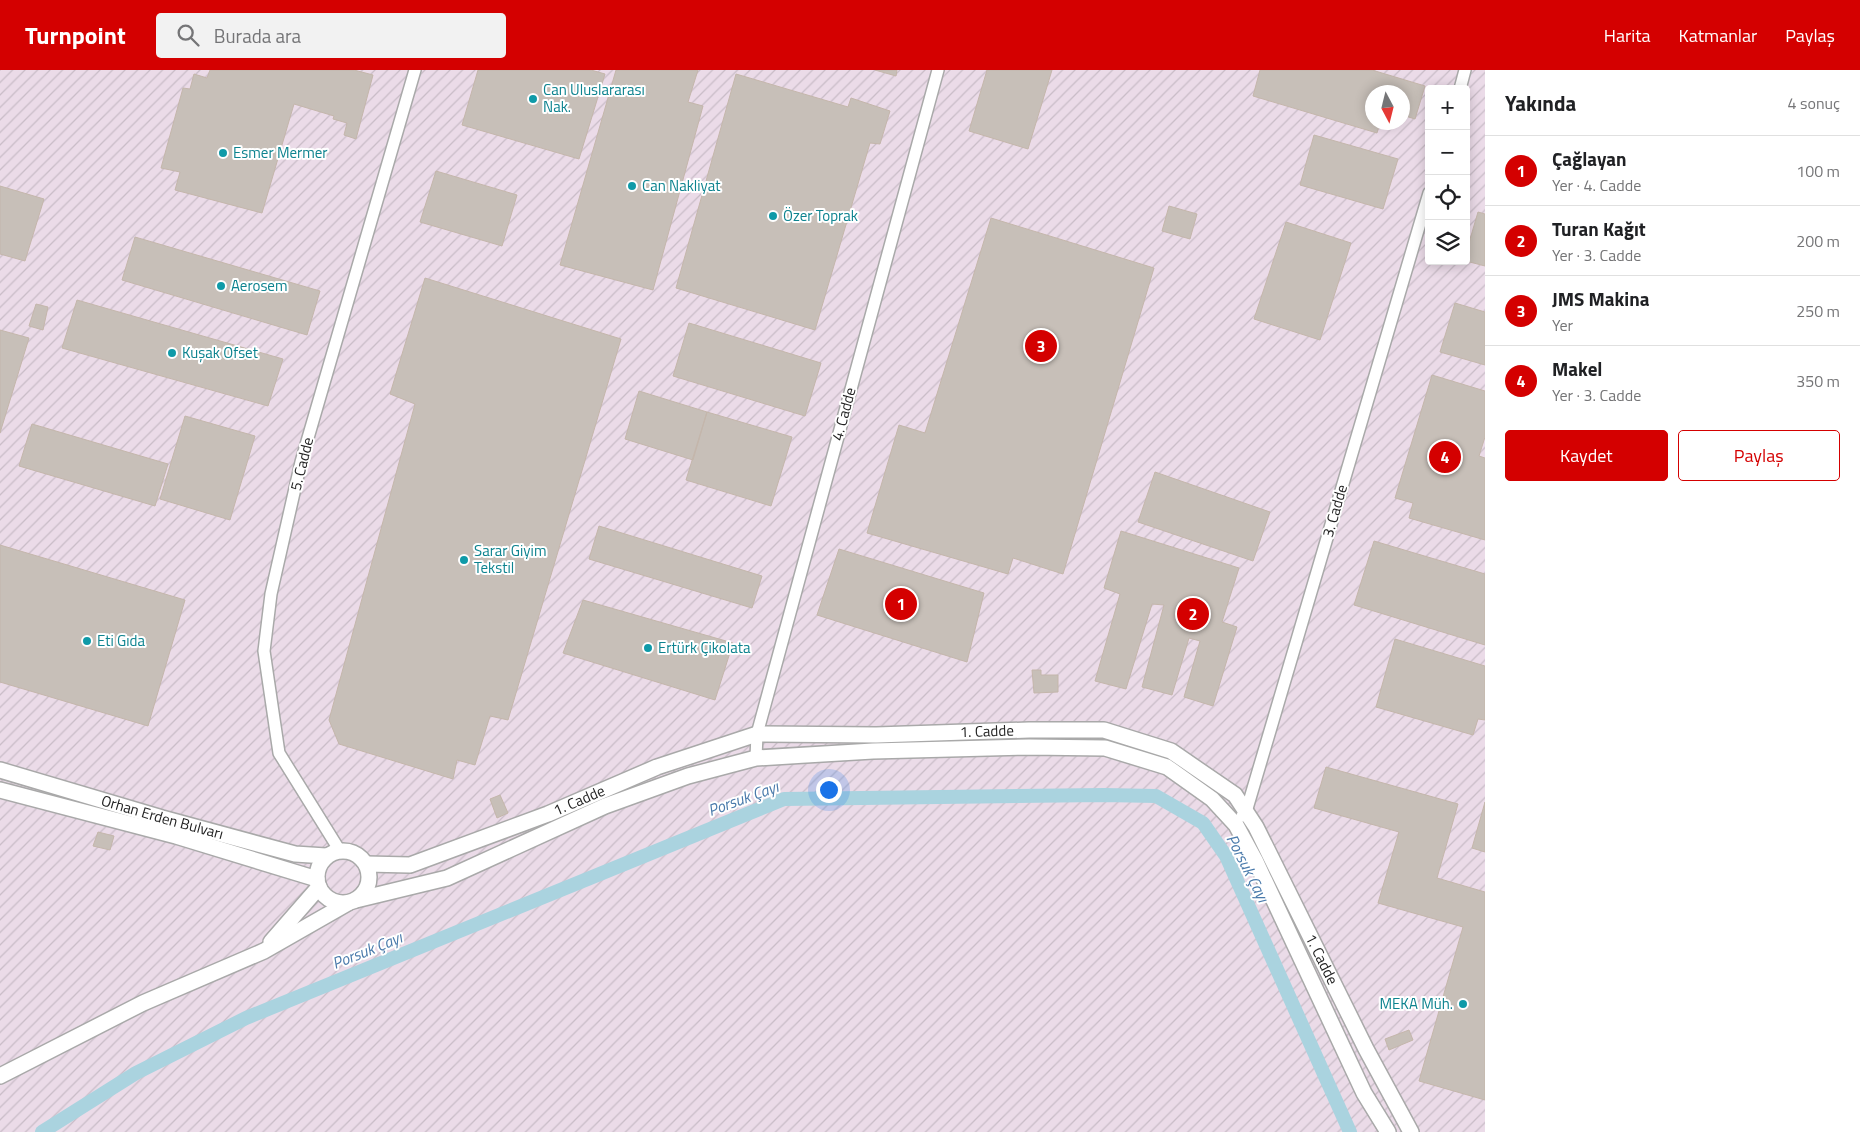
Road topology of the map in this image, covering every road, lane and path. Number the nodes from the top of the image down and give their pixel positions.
1 (415, 70) edge
2 (938, 70) edge
3 (1465, 70) edge
4 (1461, 85) edge
5 (1425, 207) edge
6 (757, 734) junction
7 (756, 758) junction
8 (0, 770) edge
9 (0, 790) edge
10 (1246, 812) junction
11 (1236, 825) junction
12 (333, 854) junction
13 (366, 864) junction
14 (318, 883) junction
15 (352, 902) junction
16 (264, 951) junction
17 (0, 1076) edge
18 (1388, 1132) edge
19 (1411, 1132) edge

1 - 12 street, 5. Cadde
2 - 6 street, 4. Cadde
3 - 4 street
5 - 10 street, 3. Cadde
6 - 7 street, 4. Cadde
6 - 10 street, 1. Cadde
6 - 13 street, 1. Cadde
7 - 11 street, 1. Cadde
7 - 15 street, 1. Cadde
8 - 12 street, Orhan Erden Bulvarı
9 - 14 street, Orhan Erden Bulvarı
10 - 11 street, 3. Cadde
10 - 19 street, 1. Cadde
11 - 18 street, 1. Cadde
12 - 13 street, Orhan Erden Bulvarı
12 - 14 street
13 - 15 street
14 - 15 street, Orhan Erden Bulvarı
14 - 16 street
15 - 16 street
16 - 17 street

